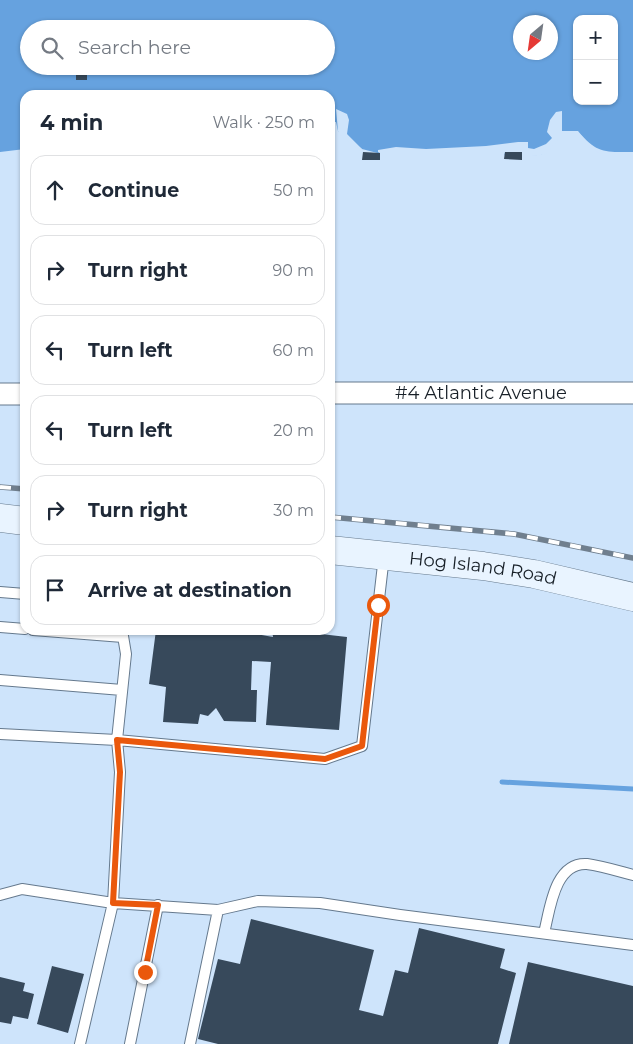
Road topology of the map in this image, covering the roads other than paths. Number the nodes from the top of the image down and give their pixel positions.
1 (335, 393) edge
2 (633, 393) edge
3 (0, 394) edge
4 (20, 394) edge
5 (0, 518) edge
6 (20, 520) edge
7 (335, 550) edge
8 (384, 555) junction
9 (0, 592) edge
10 (20, 594) edge
11 (633, 597) edge
12 (0, 627) edge
13 (20, 629) edge
14 (122, 635) edge
15 (0, 680) edge
16 (122, 690) junction
17 (0, 734) edge
18 (117, 740) junction
19 (633, 875) edge
20 (0, 895) edge
21 (113, 903) junction
22 (158, 905) junction
23 (218, 910) junction
24 (544, 933) junction
25 (633, 945) edge
26 (80, 1044) edge
27 (130, 1044) edge
28 (190, 1044) edge

1 - 2 street, #4 Atlantic Avenue
3 - 4 street
5 - 6 street
7 - 8 street, Hog Island Road
8 - 11 street, Hog Island Road
8 - 18 lane
9 - 10 lane
12 - 13 lane
14 - 16 lane
15 - 16 lane
16 - 18 lane
17 - 18 lane
18 - 21 lane
19 - 24 lane
20 - 21 lane
21 - 22 lane
21 - 26 lane
22 - 23 lane
22 - 27 lane
23 - 24 lane
23 - 28 lane
24 - 25 lane

